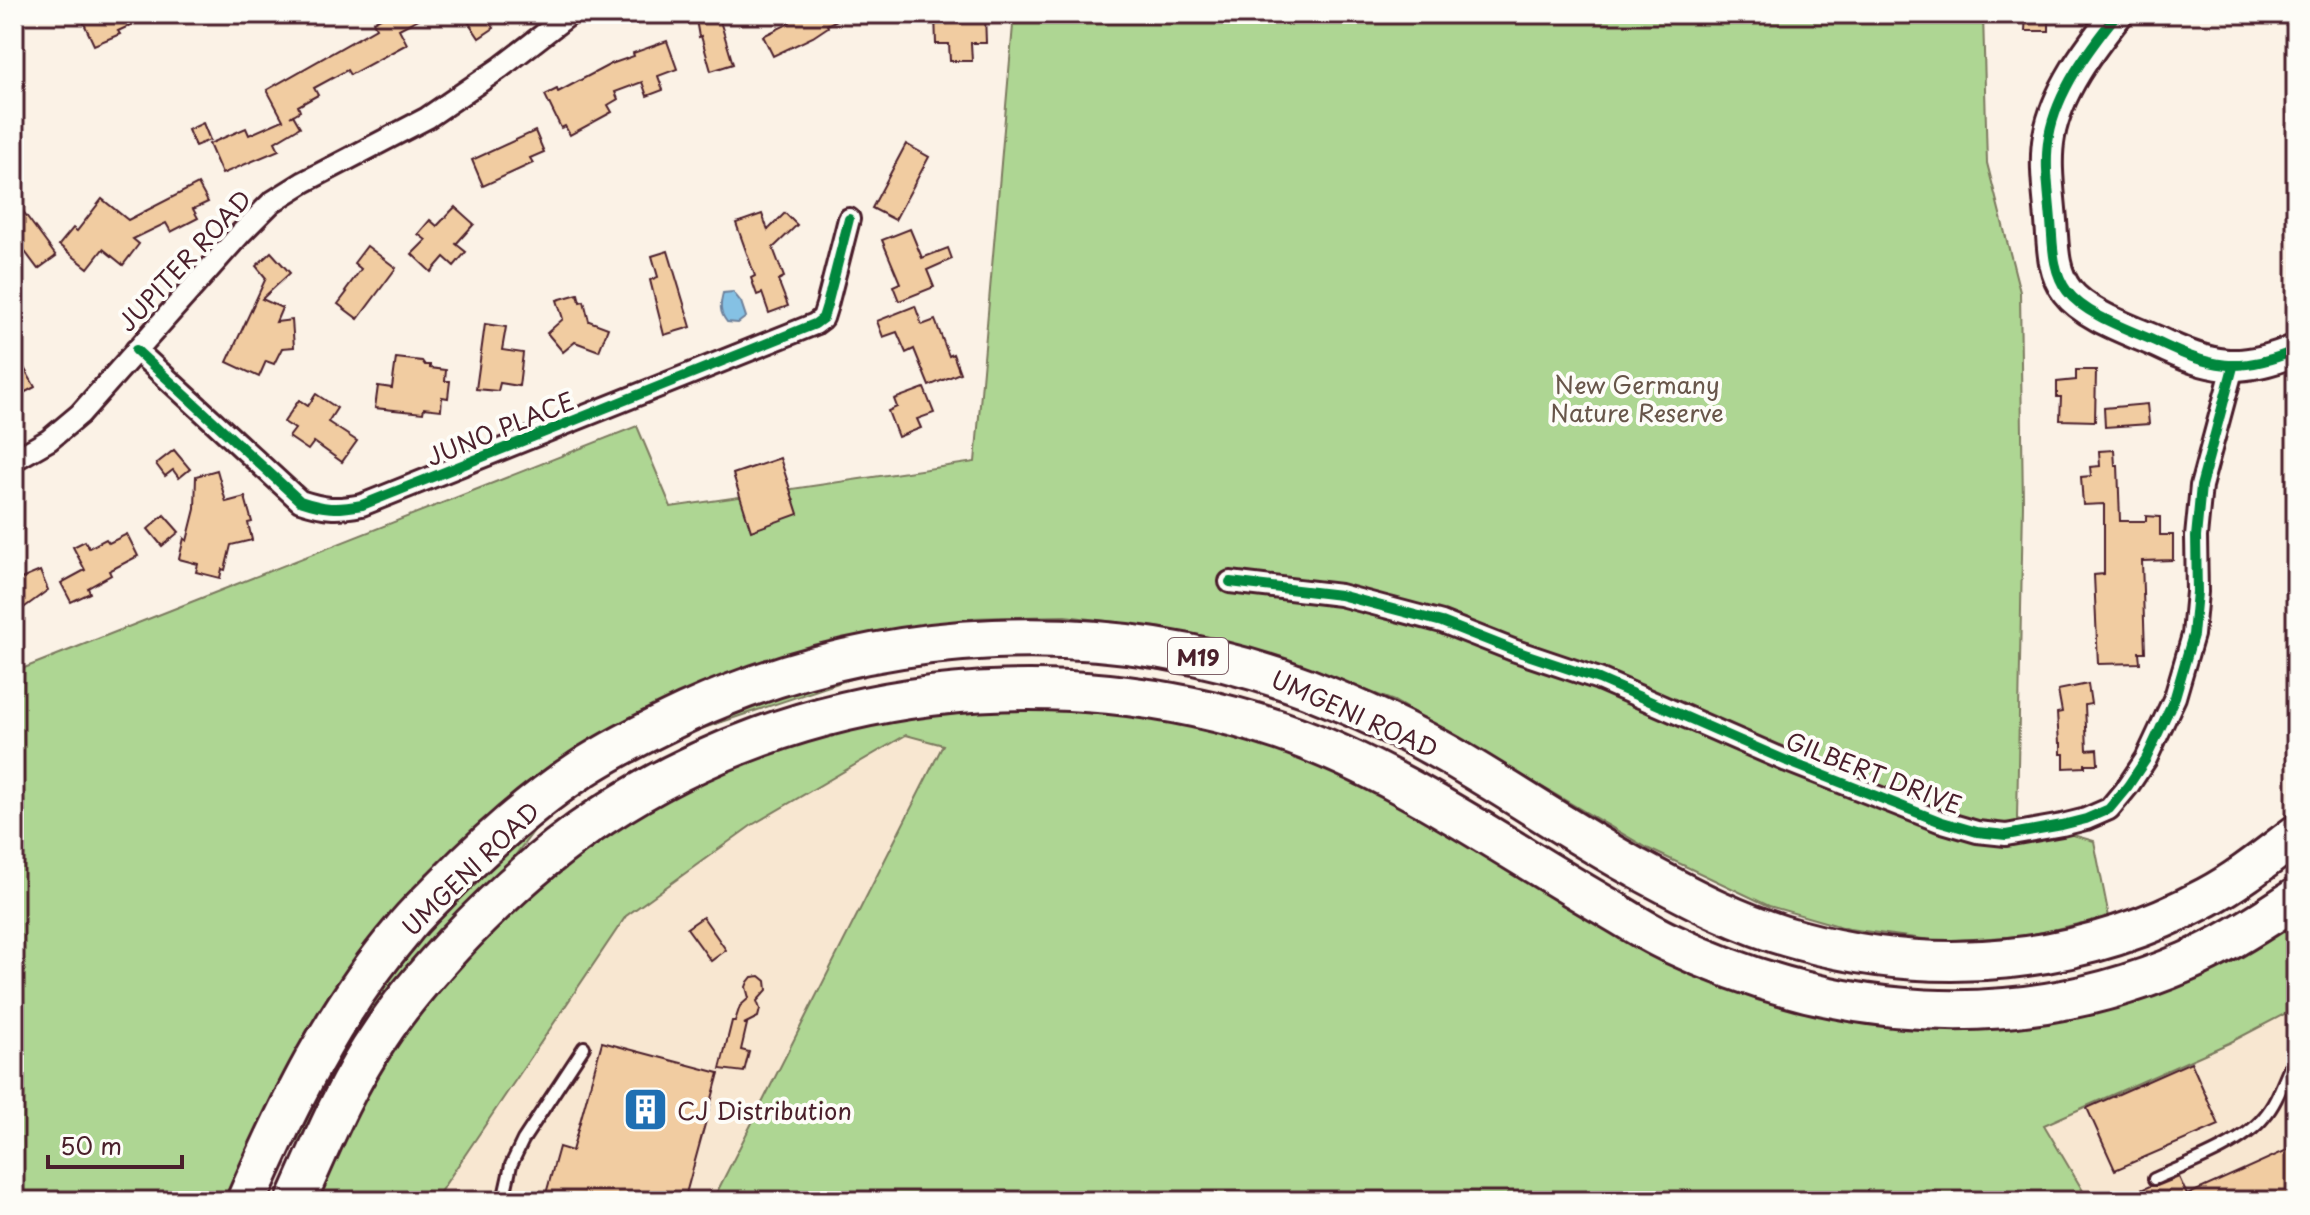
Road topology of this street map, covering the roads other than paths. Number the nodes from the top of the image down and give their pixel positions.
1 (570, 14) edge
2 (2117, 14) edge
3 (849, 219) dead end
4 (136, 350) junction
5 (2296, 350) edge
6 (2233, 367) junction
7 (14, 460) edge
8 (1230, 582) dead end
9 (581, 769) junction
10 (2296, 835) edge
11 (2296, 898) edge
12 (378, 1037) junction
13 (584, 1047) dead end
14 (2296, 1055) edge
15 (2154, 1179) dead end
16 (218, 1201) edge
17 (246, 1201) edge
18 (296, 1201) edge
19 (307, 1201) edge
20 (503, 1201) edge

1 - 4 street, JUPITER ROAD
2 - 6 street
3 - 4 street, JUNO PLACE
4 - 7 street, JUPITER ROAD
5 - 6 street
6 - 8 street, GILBERT DRIVE
9 - 10 highway, UMGENI ROAD / M19
9 - 16 highway
9 - 17 highway, UMGENI ROAD / M19
11 - 12 highway, UMGENI ROAD / M19
12 - 18 highway, UMGENI ROAD / M19
12 - 19 highway
13 - 20 lane
14 - 15 lane

